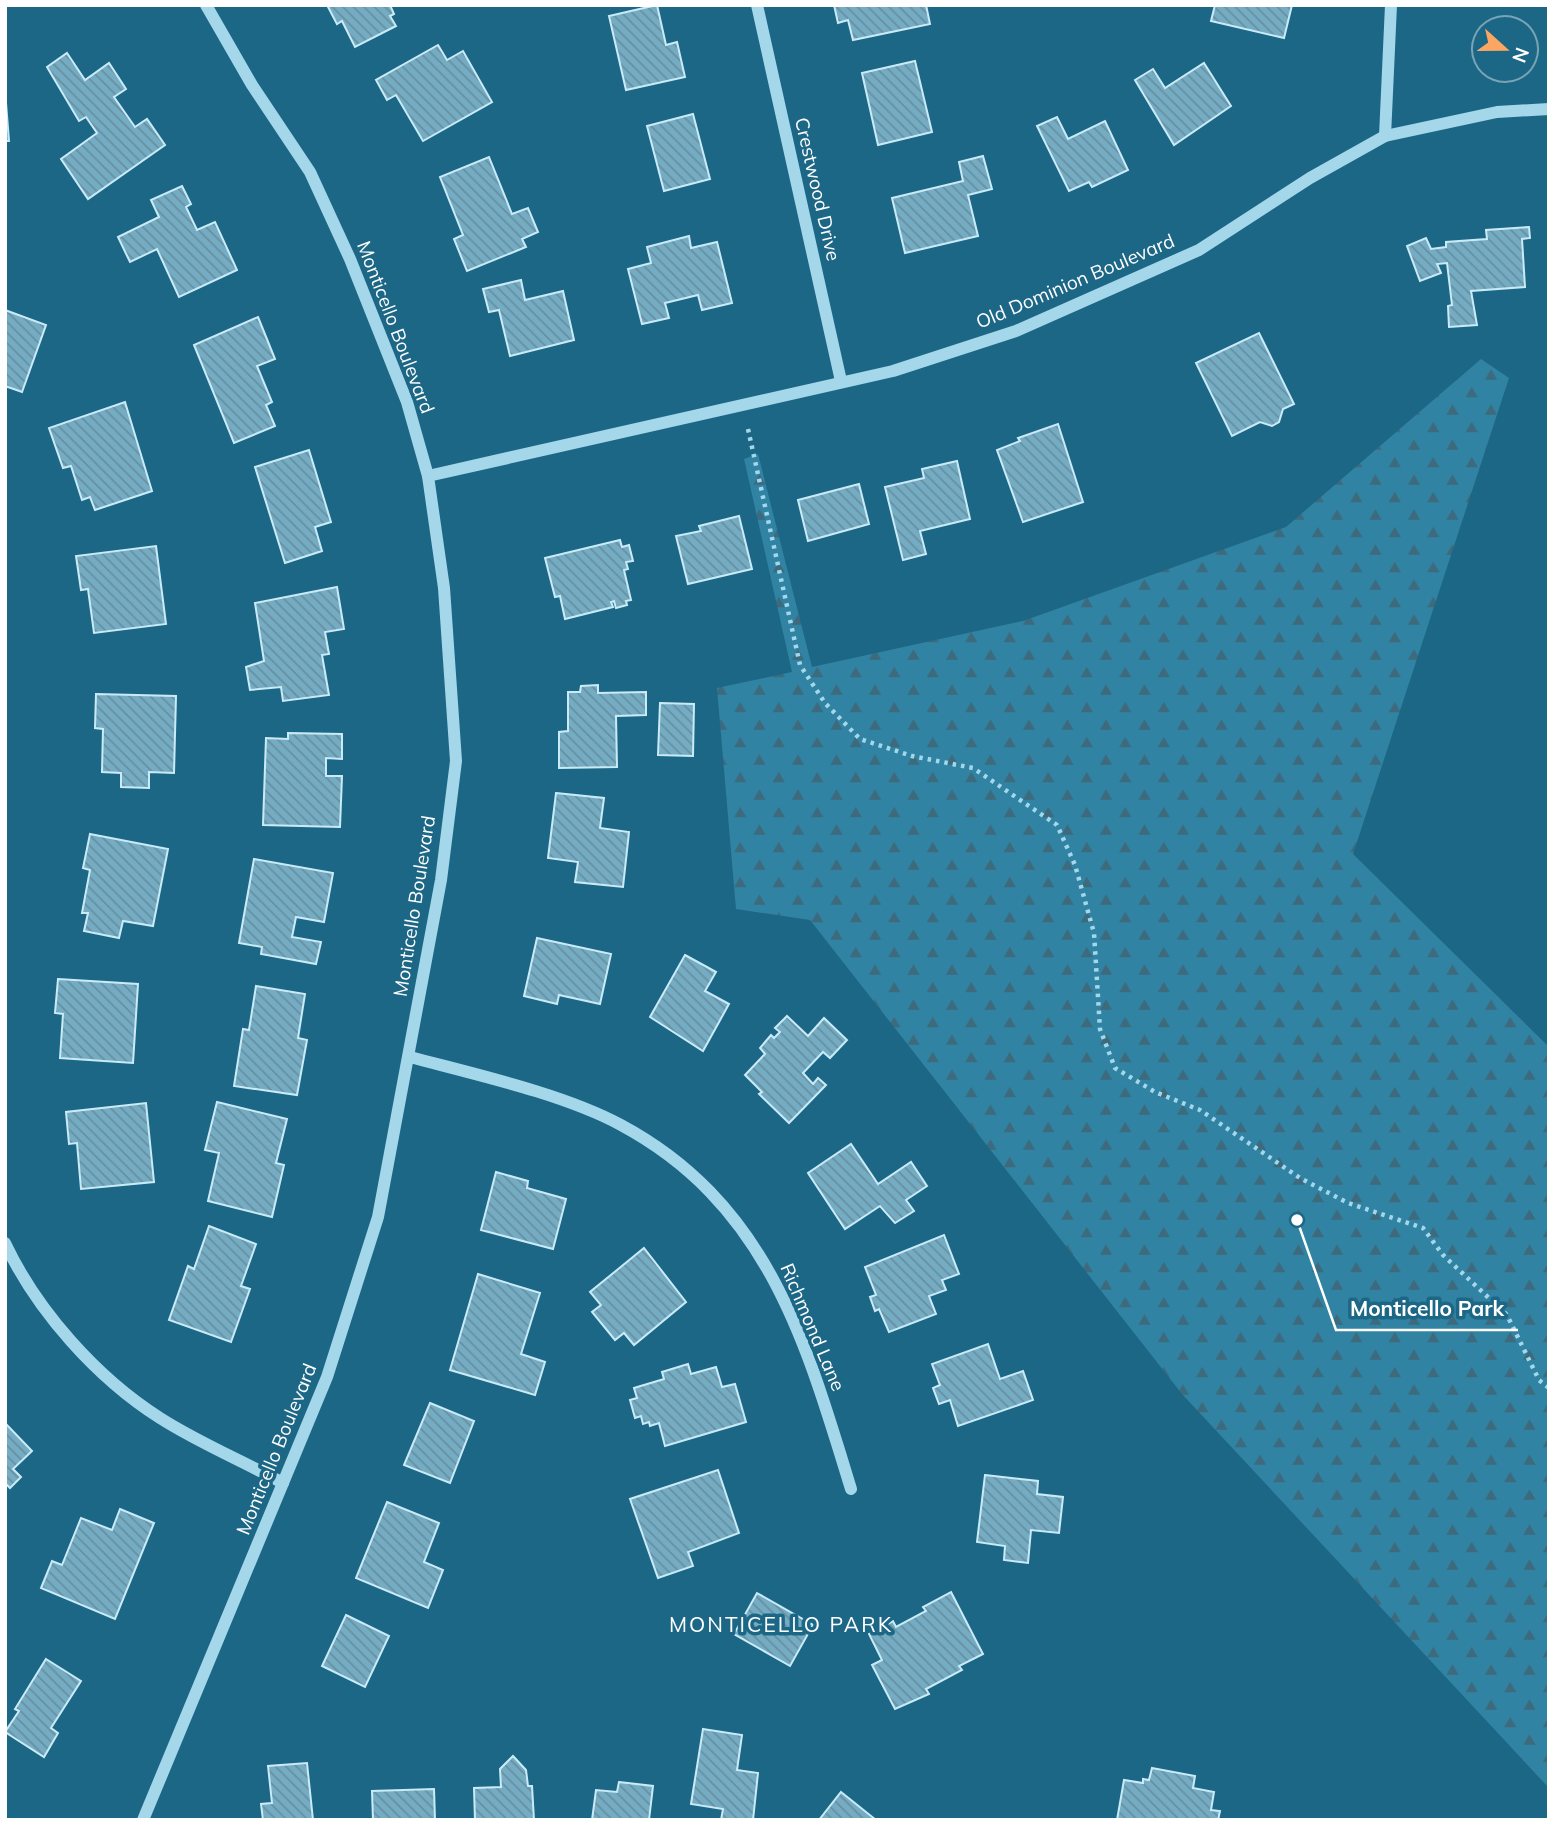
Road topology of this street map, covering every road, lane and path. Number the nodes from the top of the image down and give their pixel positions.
1 (206, 5) edge
2 (757, 5) edge
3 (1391, 5) edge
4 (1549, 109) edge
5 (1385, 136) junction
6 (841, 381) junction
7 (743, 404) junction
8 (428, 476) junction
9 (410, 1057) junction
10 (5, 1243) edge
11 (1549, 1388) edge
12 (283, 1483) junction
13 (851, 1489) dead end
14 (143, 1820) edge

1 - 8 street, Monticello Boulevard
2 - 6 street, Crestwood Drive
3 - 5 street
4 - 5 street, Old Dominion Boulevard
5 - 6 street, Old Dominion Boulevard
6 - 7 street, Old Dominion Boulevard
7 - 8 street, Old Dominion Boulevard
7 - 11 path
8 - 9 street, Monticello Boulevard
9 - 12 street, Monticello Boulevard
9 - 13 street, Richmond Lane
10 - 12 street
12 - 14 street, Monticello Boulevard

